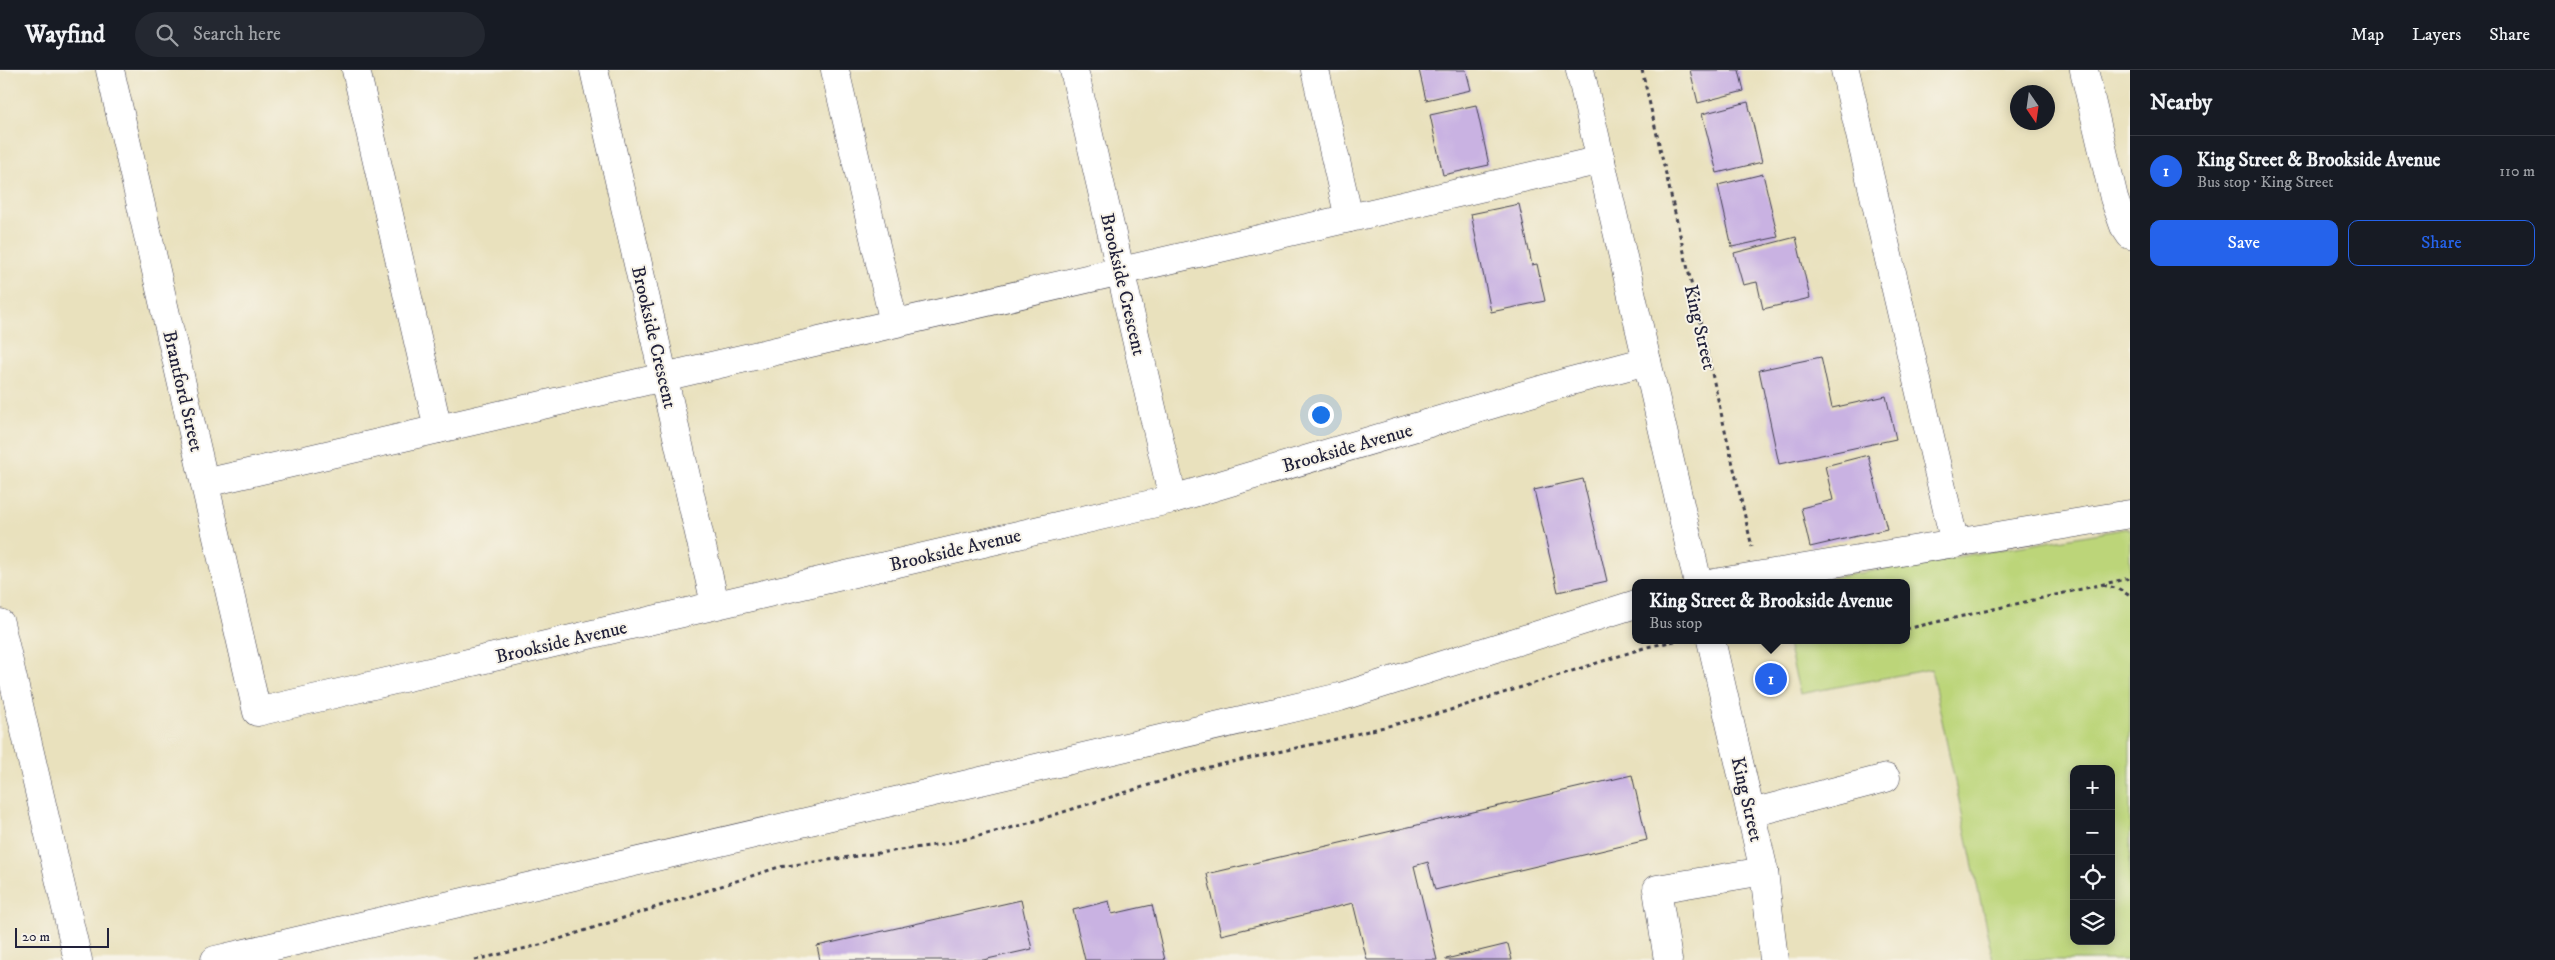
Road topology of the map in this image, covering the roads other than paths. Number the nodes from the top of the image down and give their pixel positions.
1 (110, 70) edge
2 (356, 70) edge
3 (594, 70) edge
4 (835, 70) edge
5 (1074, 70) edge
6 (1315, 70) edge
7 (1580, 70) edge
8 (1845, 70) edge
9 (2084, 70) edge
10 (1601, 160) junction
11 (1349, 218) junction
12 (2130, 235) edge
13 (1121, 270) junction
14 (894, 323) junction
15 (1647, 361) junction
16 (664, 376) junction
17 (438, 429) junction
18 (204, 482) junction
19 (1173, 499) junction
20 (2130, 514) edge
21 (1955, 544) junction
22 (1697, 579) edge
23 (1741, 579) edge
24 (715, 604) junction
25 (1632, 605) edge
26 (0, 623) edge
27 (1712, 644) edge
28 (257, 712) joint
29 (1886, 778) dead end
30 (1751, 813) junction
31 (1764, 870) junction
32 (78, 960) edge
33 (215, 960) edge
34 (1668, 960) edge
35 (1774, 960) edge

1 - 18 street, Brantford Street
2 - 17 street
3 - 16 street, Brookside Crescent
4 - 14 street
5 - 13 street, Brookside Crescent
6 - 11 street
7 - 10 street
8 - 21 street
9 - 12 street
10 - 11 street
10 - 15 street
11 - 13 street
13 - 14 street
13 - 19 street, Brookside Crescent
14 - 16 street
15 - 19 street, Brookside Avenue
15 - 22 street
16 - 17 street
16 - 24 street, Brookside Crescent
17 - 18 street
18 - 28 street, Brantford Street
19 - 24 street, Brookside Avenue
20 - 21 street
21 - 23 street
24 - 28 street, Brookside Avenue
25 - 33 street
26 - 32 street
27 - 30 street, King Street
29 - 30 street
30 - 31 street, King Street
31 - 34 street
31 - 35 street, King Street

